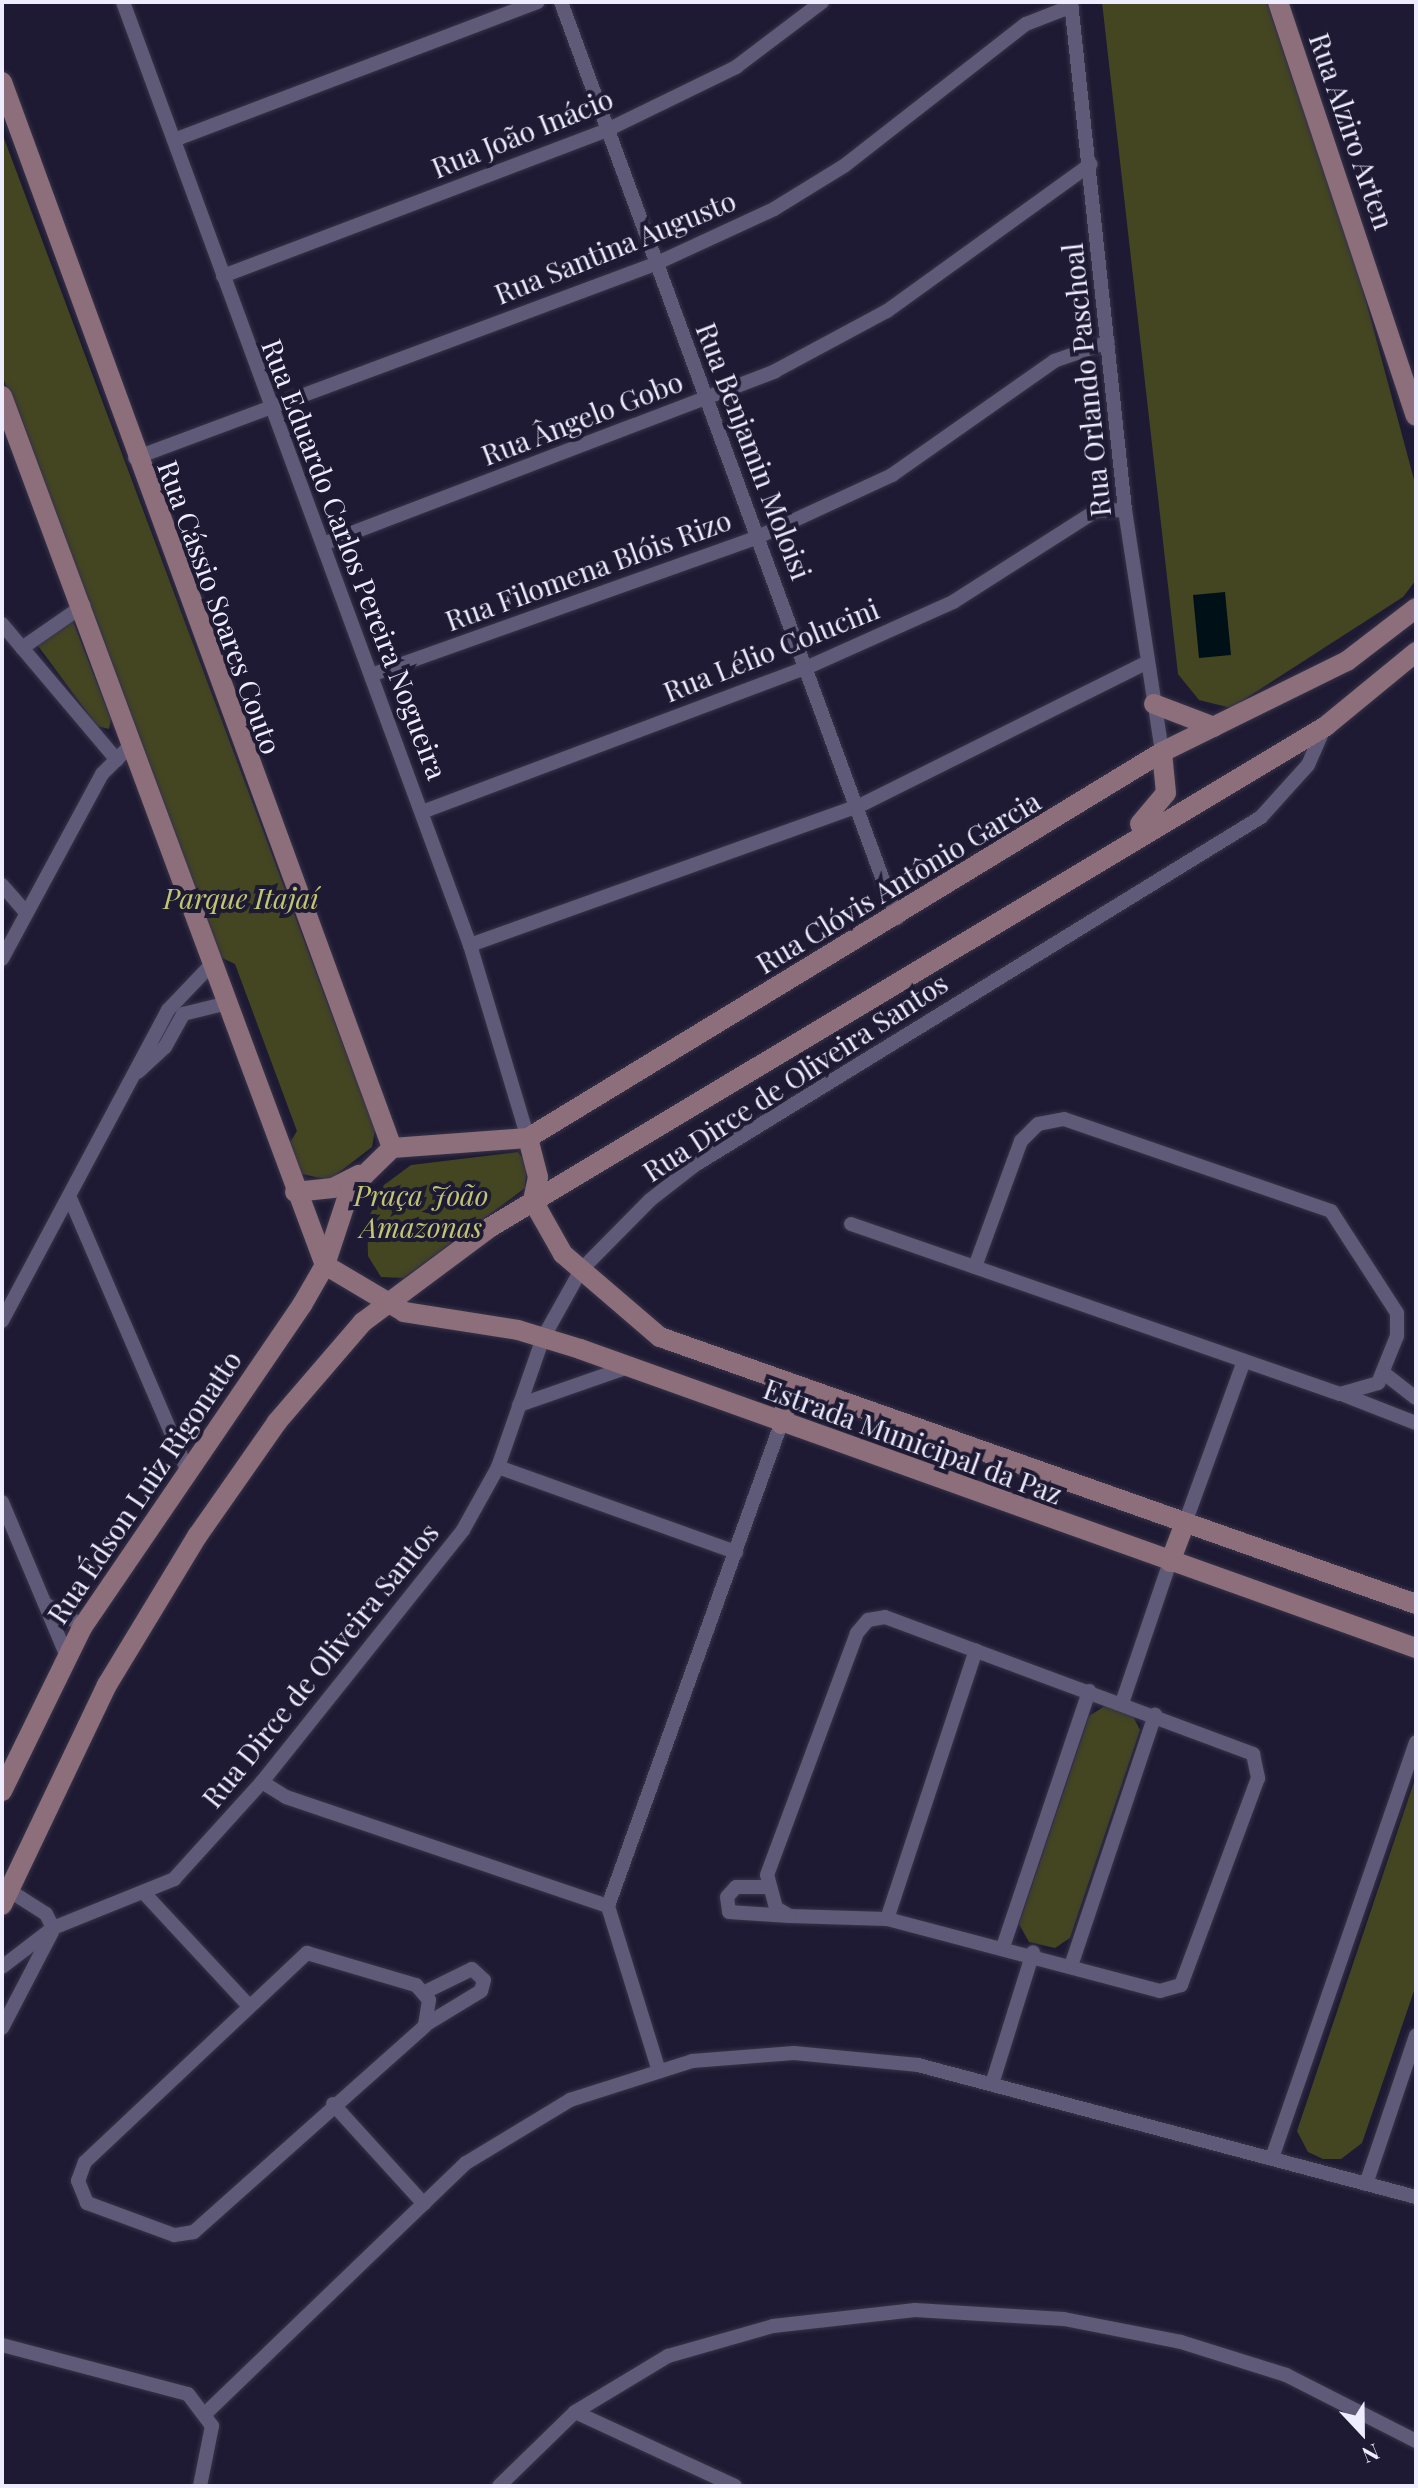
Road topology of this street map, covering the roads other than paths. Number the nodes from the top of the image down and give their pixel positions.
1 (538, 2) edge
2 (561, 2) edge
3 (822, 2) edge
4 (1278, 2) edge
5 (128, 4) edge
6 (1072, 4) edge
7 (2, 82) edge
8 (605, 131) junction
9 (174, 140) junction
10 (1091, 164) junction
11 (655, 264) junction
12 (223, 276) junction
13 (1108, 342) junction
14 (1410, 368) edge
15 (2, 396) edge
16 (706, 399) junction
17 (269, 408) junction
18 (1416, 416) edge
19 (135, 458) junction
20 (1125, 510) junction
21 (758, 537) junction
22 (323, 544) junction
23 (84, 605) junction
24 (1416, 608) edge
25 (2, 624) edge
26 (22, 648) junction
27 (1416, 652) edge
28 (1146, 663) junction
29 (808, 667) junction
30 (371, 675) junction
31 (1154, 704) junction
32 (1326, 726) junction
33 (1214, 727) junction
34 (131, 745) junction
35 (1162, 752) junction
36 (117, 760) junction
37 (859, 806) junction
38 (422, 812) junction
39 (1123, 841) junction
40 (2, 885) edge
41 (26, 913) junction
42 (897, 918) junction
43 (470, 945) junction
44 (2, 959) edge
45 (210, 966) junction
46 (224, 1004) junction
47 (134, 1075) junction
48 (528, 1138) junction
49 (392, 1148) junction
50 (362, 1173) junction
51 (295, 1192) junction
52 (70, 1198) junction
53 (533, 1201) junction
54 (851, 1224) dead end
55 (325, 1265) junction
56 (975, 1267) junction
57 (581, 1270) junction
58 (388, 1301) junction
59 (2, 1321) edge
60 (543, 1338) junction
61 (1244, 1361) junction
62 (628, 1367) junction
63 (1385, 1374) junction
64 (791, 1385) junction
65 (1340, 1394) junction
66 (1416, 1398) edge
67 (519, 1405) junction
68 (1416, 1423) edge
69 (781, 1424) junction
70 (175, 1435) junction
71 (201, 1447) junction
72 (186, 1467) junction
73 (498, 1467) junction
74 (2, 1502) edge
75 (1185, 1523) junction
76 (736, 1552) junction
77 (1170, 1562) junction
78 (1416, 1604) edge
79 (47, 1605) junction
80 (83, 1626) junction
81 (1416, 1648) edge
82 (976, 1650) junction
83 (66, 1654) junction
84 (1089, 1691) junction
85 (1122, 1703) junction
86 (1155, 1715) junction
87 (1416, 1742) edge
88 (262, 1782) junction
89 (2, 1791) edge
90 (766, 1887) junction
91 (144, 1893) junction
92 (6, 1898) edge
93 (608, 1906) junction
94 (790, 1916) junction
95 (887, 1919) junction
96 (53, 1928) junction
97 (1004, 1944) junction
98 (1033, 1952) junction
99 (1072, 1963) junction
100 (2, 1967) edge
101 (425, 1992) junction
102 (247, 2004) junction
103 (425, 2026) junction
104 (2, 2028) edge
105 (1416, 2035) edge
106 (658, 2068) junction
107 (992, 2084) junction
108 (333, 2104) junction
109 (1272, 2158) junction
110 (1366, 2184) junction
111 (1416, 2197) edge
112 (424, 2204) junction
113 (2, 2345) edge
114 (207, 2412) junction
115 (575, 2412) junction
116 (1416, 2441) edge
117 (200, 2486) edge
118 (499, 2486) edge
119 (735, 2486) edge

1 - 9 street
2 - 8 street, Rua Benjamin Moloisi
3 - 8 street, Rua João Inácio
4 - 14 street, Rua Alziro Arten
5 - 9 street, Rua Eduardo Carlos Pereira Nogueira
6 - 10 street, Rua Orlando Paschoal
6 - 11 street, Rua Santina Augusto
7 - 19 street, Rua Cássio Soares Couto
8 - 11 street, Rua Benjamin Moloisi
8 - 12 street, Rua João Inácio
9 - 12 street, Rua Eduardo Carlos Pereira Nogueira
10 - 13 street, Rua Orlando Paschoal
10 - 16 street, Rua Ângelo Gobo
11 - 16 street, Rua Benjamin Moloisi
11 - 17 street, Rua Santina Augusto
12 - 17 street, Rua Eduardo Carlos Pereira Nogueira
13 - 20 street, Rua Orlando Paschoal
13 - 21 street, Rua Filomena Blóis Rizo
14 - 18 street, Rua Alziro Arten
15 - 23 street
16 - 21 street, Rua Benjamin Moloisi
16 - 22 street, Rua Ângelo Gobo
17 - 19 street, Rua Santina Augusto
17 - 22 street, Rua Eduardo Carlos Pereira Nogueira
19 - 49 street, Rua Cássio Soares Couto
20 - 28 street, Rua Orlando Paschoal
20 - 29 street, Rua Lélio Colucini
21 - 29 street, Rua Benjamin Moloisi
21 - 30 street, Rua Filomena Blóis Rizo
22 - 30 street, Rua Eduardo Carlos Pereira Nogueira
23 - 26 street
23 - 34 street
24 - 33 street, Rua Clóvis Antônio Garcia
25 - 26 street
26 - 36 street
27 - 32 street
28 - 31 street, Rua Orlando Paschoal
28 - 37 street
29 - 37 street, Rua Benjamin Moloisi
29 - 38 street, Rua Lélio Colucini
30 - 38 street, Rua Eduardo Carlos Pereira Nogueira
31 - 33 street
31 - 35 street, Rua Orlando Paschoal
32 - 39 street
32 - 57 street, Rua Dirce de Oliveira Santos
33 - 35 street, Rua Clóvis Antônio Garcia
34 - 36 street
34 - 45 street
35 - 39 street
35 - 42 street, Rua Clóvis Antônio Garcia
36 - 41 street
37 - 42 street, Rua Benjamin Moloisi
37 - 43 street
38 - 43 street, Rua Eduardo Carlos Pereira Nogueira
39 - 53 street
40 - 41 street
41 - 44 street
42 - 48 street, Rua Clóvis Antônio Garcia
43 - 48 street, Rua Eduardo Carlos Pereira Nogueira
45 - 46 street
45 - 47 street
46 - 47 street
46 - 51 street
47 - 52 street
48 - 49 street, Rua Clóvis Antônio Garcia
48 - 53 street
49 - 50 street
50 - 51 street
50 - 55 street, Rua Édson Luiz Rigonatto
51 - 55 street
52 - 59 street
52 - 70 street
53 - 57 street, Estrada Municipal da Paz
53 - 58 street
54 - 56 street
55 - 58 street, Estrada Municipal da Paz
55 - 71 street, Rua Édson Luiz Rigonatto
56 - 61 street
56 - 63 street
57 - 60 street, Rua Dirce de Oliveira Santos
57 - 64 street, Estrada Municipal da Paz
58 - 60 street, Estrada Municipal da Paz
58 - 92 street
60 - 62 street, Estrada Municipal da Paz
60 - 67 street, Rua Dirce de Oliveira Santos
61 - 65 street
61 - 75 street
62 - 67 street
62 - 69 street, Estrada Municipal da Paz
63 - 65 street
63 - 66 street
64 - 69 street
64 - 75 street, Estrada Municipal da Paz
65 - 68 street
67 - 73 street, Rua Dirce de Oliveira Santos
69 - 76 street
69 - 77 street, Estrada Municipal da Paz
70 - 71 street
70 - 72 street
71 - 72 street, Rua Édson Luiz Rigonatto
72 - 80 street, Rua Édson Luiz Rigonatto
73 - 76 street
73 - 88 street, Rua Dirce de Oliveira Santos
74 - 79 street
75 - 77 street
75 - 78 street, Estrada Municipal da Paz
76 - 93 street
77 - 81 street, Estrada Municipal da Paz
77 - 85 street
79 - 80 street
79 - 83 street
80 - 83 street, Rua Édson Luiz Rigonatto
82 - 84 street
82 - 90 street
82 - 95 street
83 - 89 street, Rua Édson Luiz Rigonatto
84 - 85 street
84 - 97 street
85 - 86 street
86 - 99 street
86 - 99 street
87 - 109 street
88 - 91 street, Rua Dirce de Oliveira Santos
88 - 93 street
90 - 94 street
90 - 94 street
91 - 96 street, Rua Dirce de Oliveira Santos
91 - 102 street
92 - 96 street
93 - 106 street
94 - 95 street
95 - 97 street
96 - 100 street, Rua Dirce de Oliveira Santos
96 - 104 street
97 - 98 street
98 - 99 street
98 - 107 street
101 - 102 street
101 - 103 street
101 - 103 street
102 - 108 street
103 - 108 street
105 - 110 street
106 - 107 street
106 - 112 street
107 - 109 street
108 - 112 street
109 - 110 street
110 - 111 street
112 - 114 street
113 - 114 street
114 - 117 street
115 - 116 street
115 - 118 street
115 - 119 street

